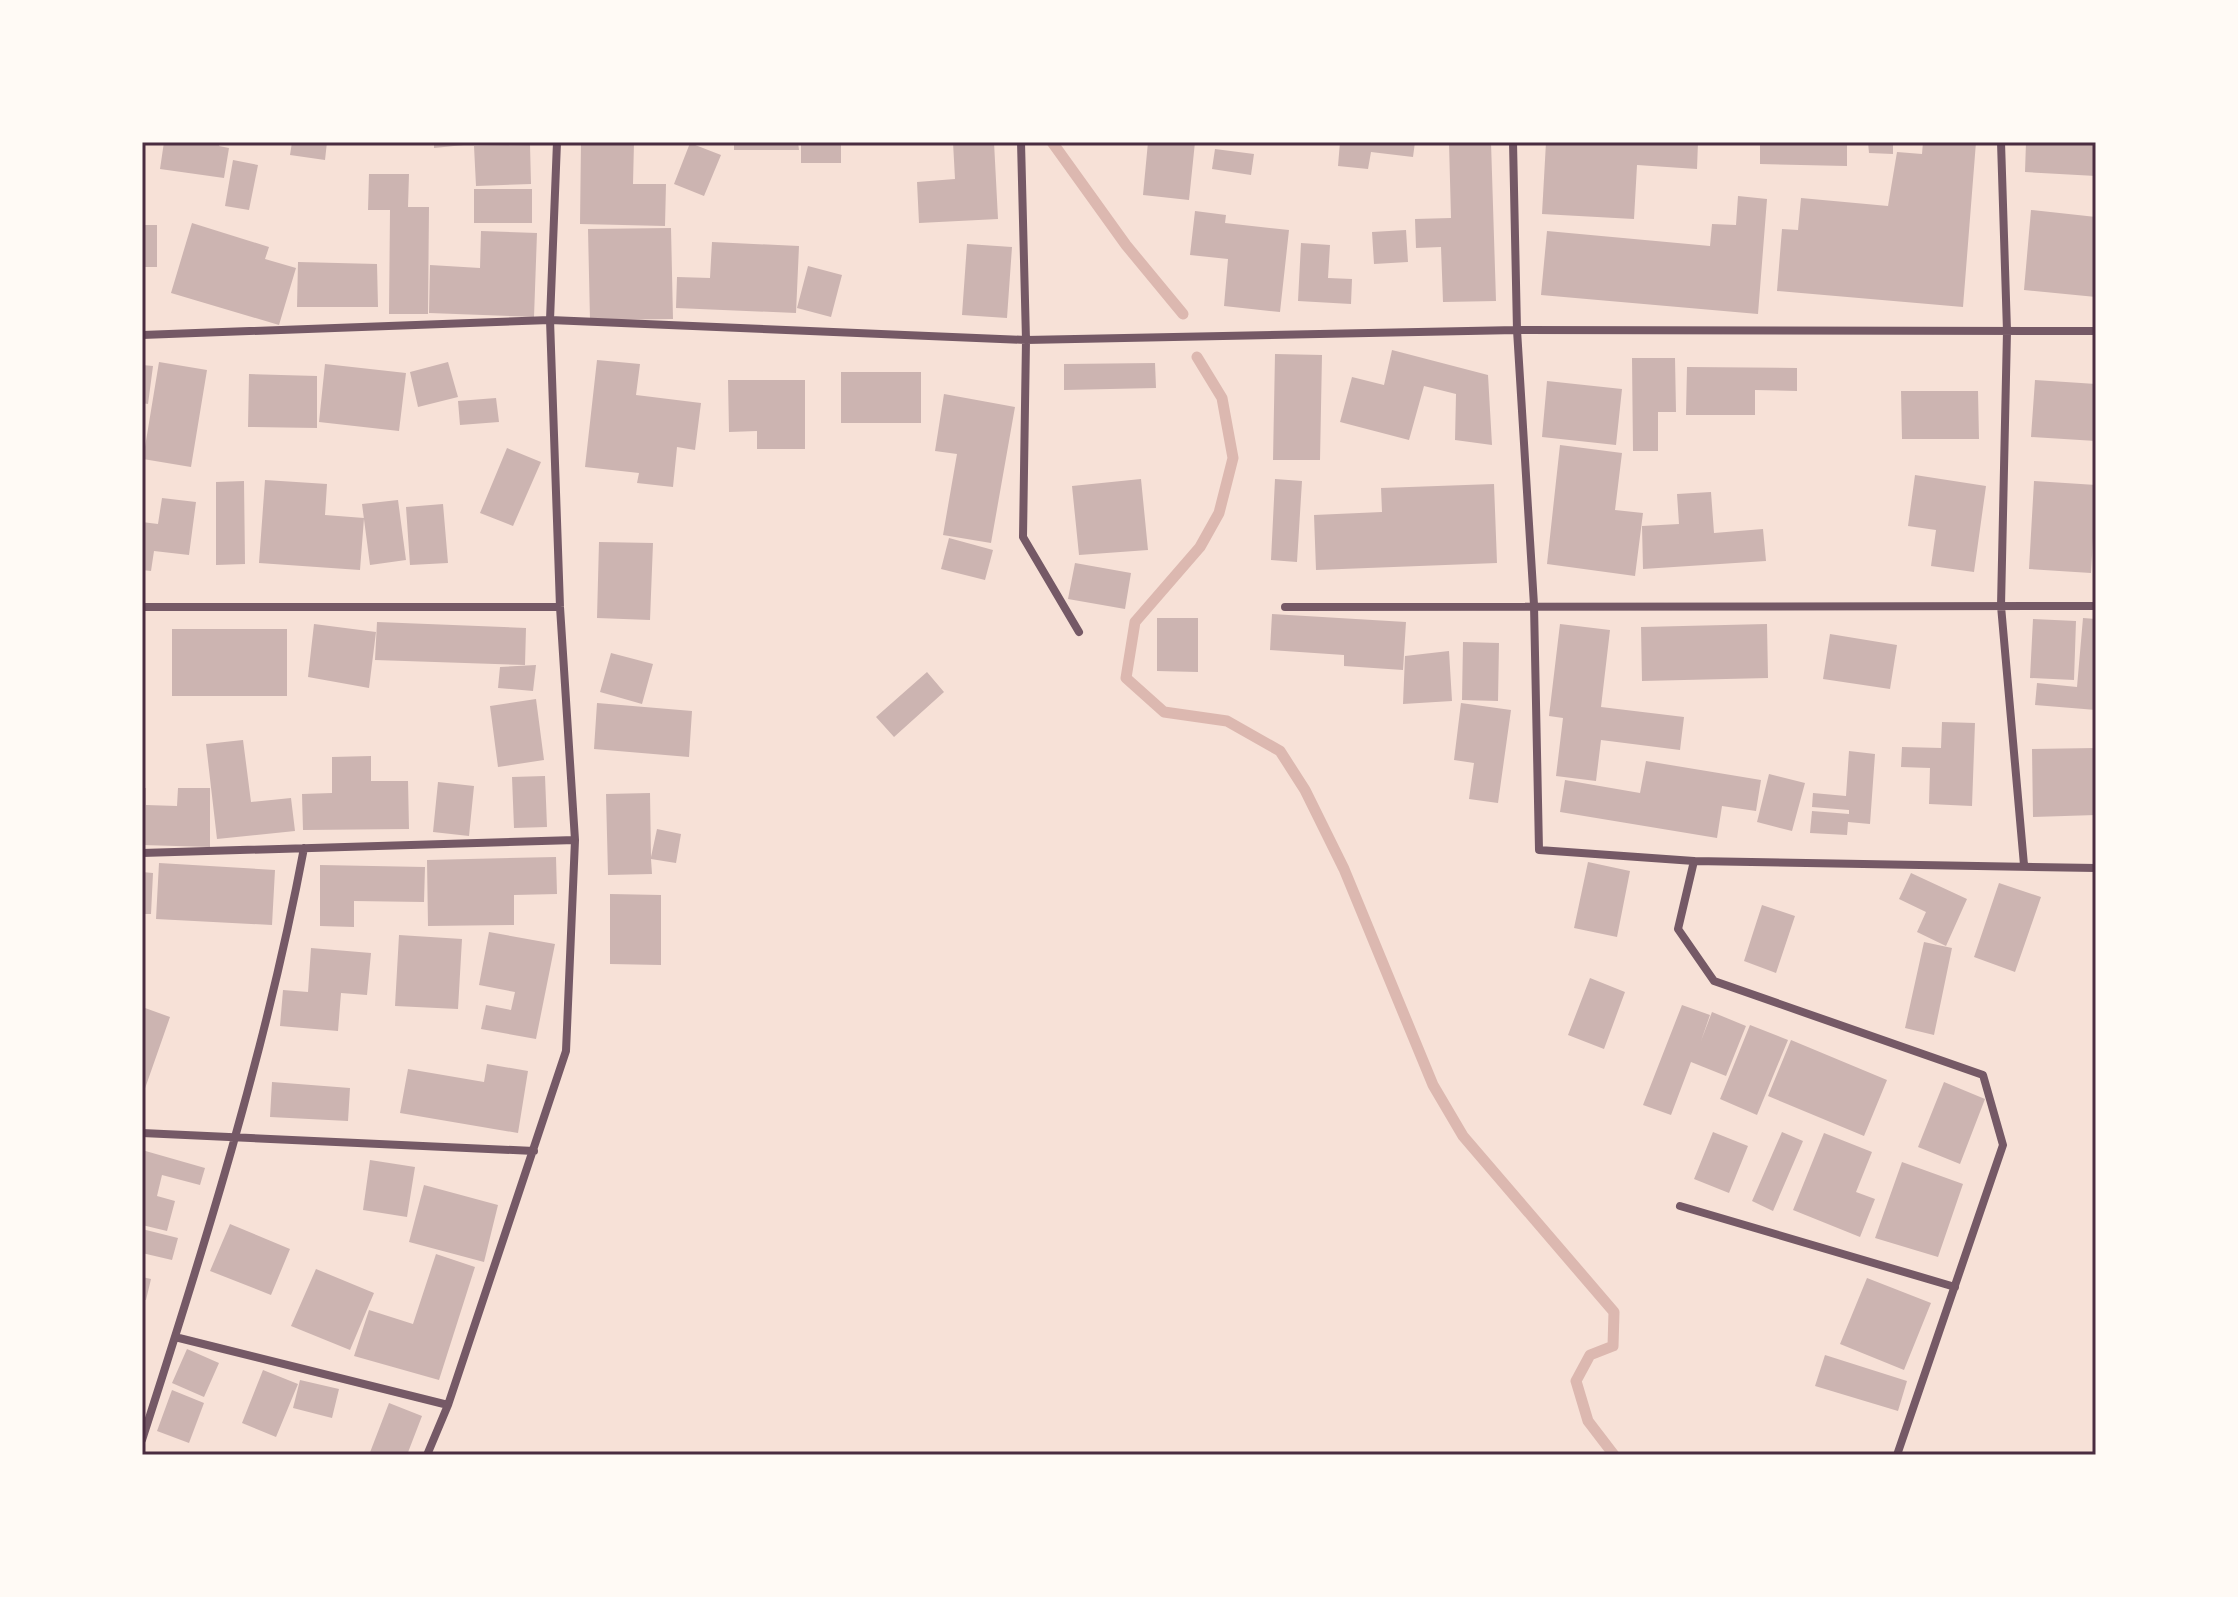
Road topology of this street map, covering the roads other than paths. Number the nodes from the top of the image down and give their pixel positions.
1 (557, 142) edge
2 (1021, 142) edge
3 (1513, 142) edge
4 (2001, 142) edge
5 (550, 320) junction
6 (1517, 330) junction
7 (2007, 331) junction
8 (2096, 331) edge
9 (142, 335) edge
10 (1026, 340) junction
11 (1534, 605) junction
12 (2001, 606) junction
13 (2096, 606) edge
14 (142, 607) edge
15 (560, 607) junction
16 (1285, 607) dead end
17 (1079, 632) dead end
18 (575, 840) junction
19 (304, 848) junction
20 (142, 853) edge
21 (1694, 861) junction
22 (2024, 865) junction
23 (2096, 868) edge
24 (142, 1133) edge
25 (237, 1139) junction
26 (534, 1151) junction
27 (1680, 1206) dead end
28 (1955, 1287) junction
29 (175, 1337) junction
30 (448, 1405) junction
31 (142, 1440) edge
32 (427, 1455) edge
33 (1897, 1455) edge

1 - 5 street
2 - 10 street
3 - 6 street
4 - 7 street
5 - 9 street
5 - 10 street
5 - 15 street
6 - 7 street
6 - 10 street
6 - 11 street
7 - 8 street
7 - 12 street
10 - 17 street
11 - 12 street
11 - 16 street
11 - 21 street
12 - 13 street
12 - 22 street
14 - 15 street
15 - 18 street
18 - 19 street
18 - 26 street
19 - 20 street
19 - 25 street
21 - 22 street
21 - 28 street
22 - 23 street
24 - 25 street
25 - 26 street
25 - 29 street
26 - 30 street
27 - 28 street
28 - 33 street
29 - 30 street
29 - 31 street
30 - 32 street

